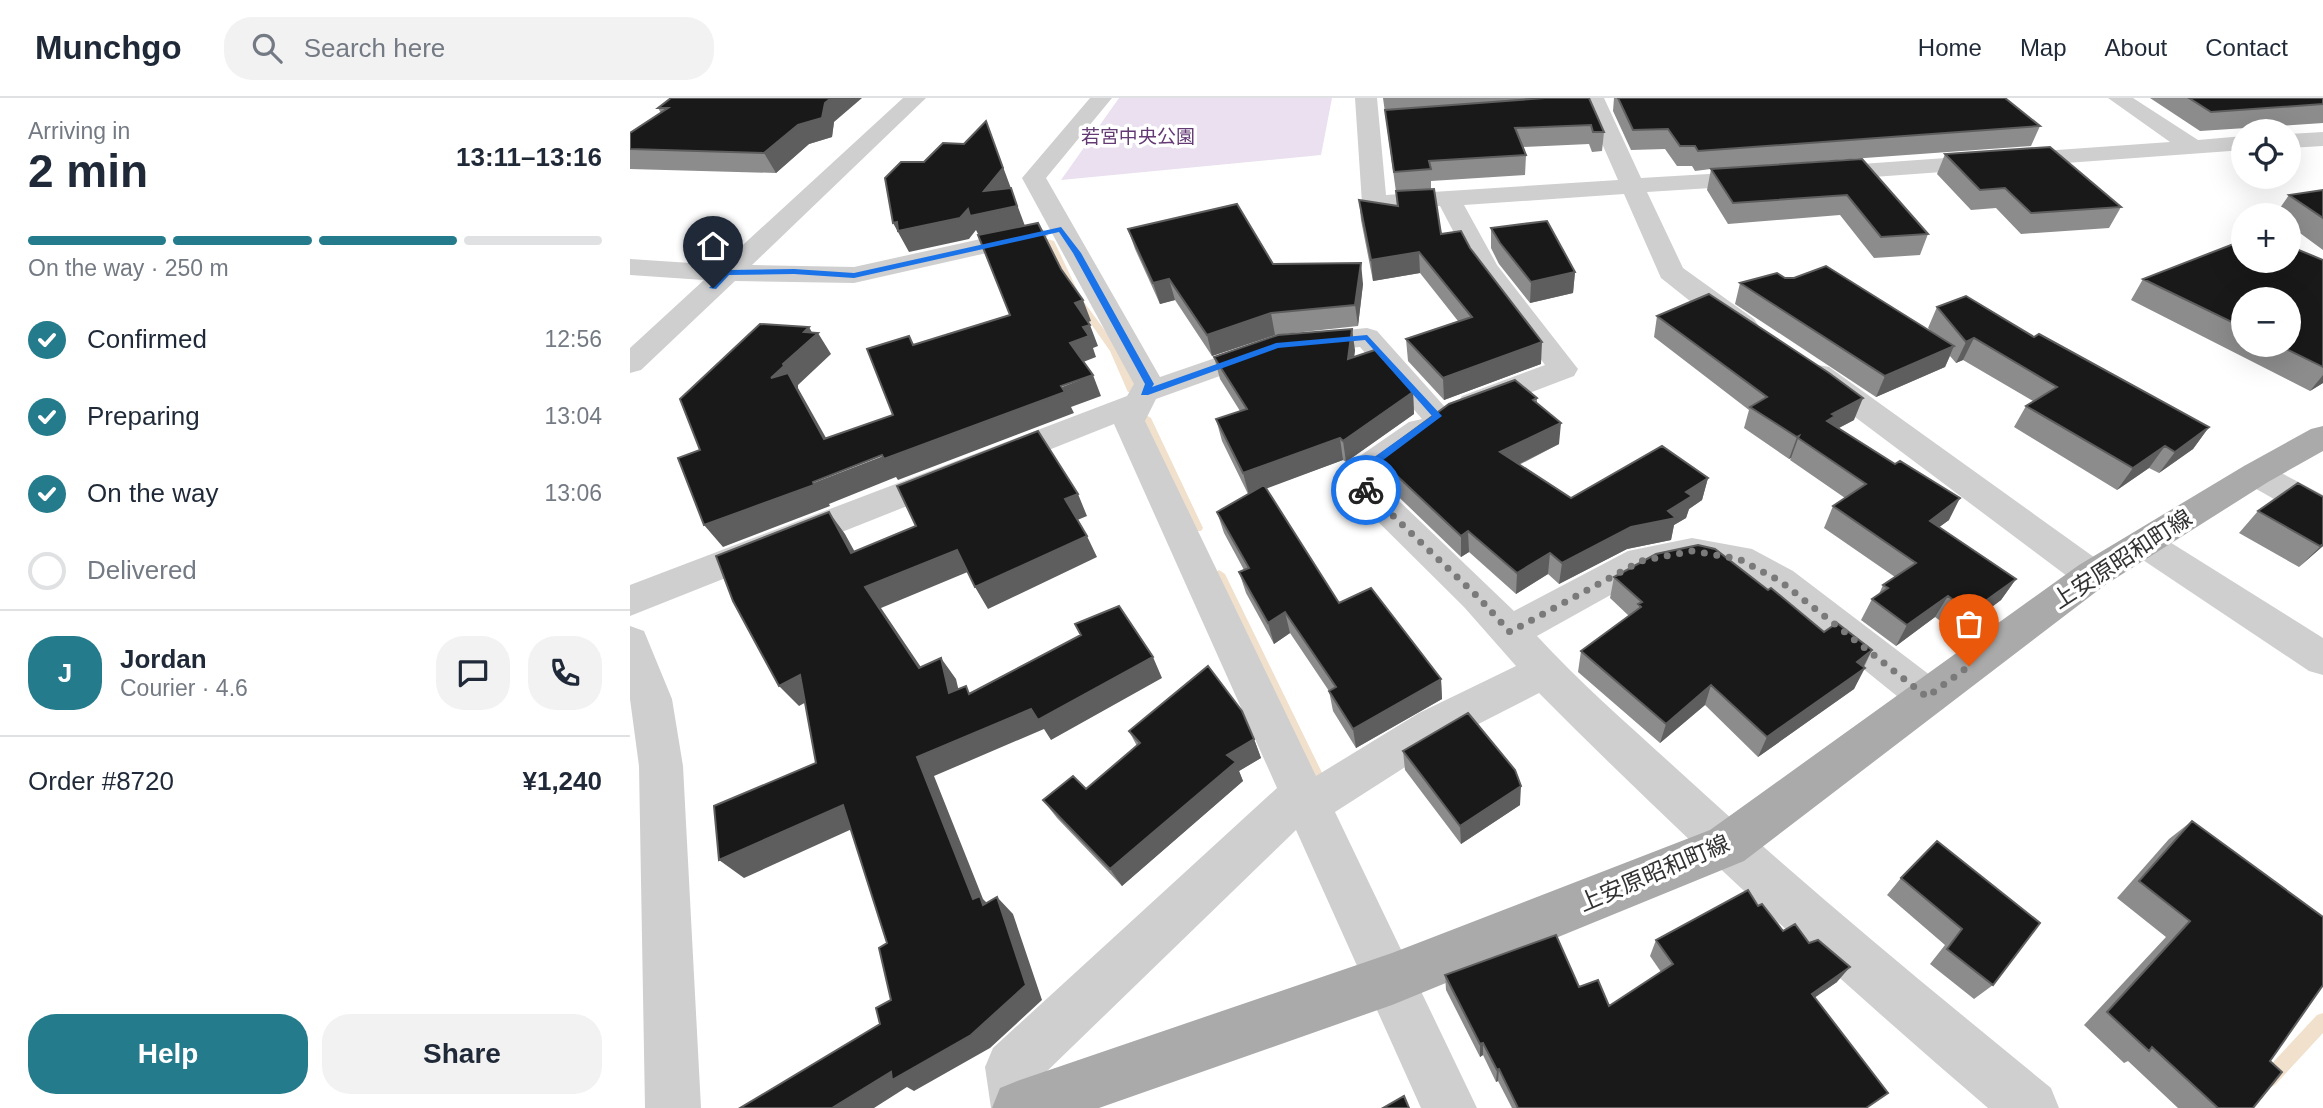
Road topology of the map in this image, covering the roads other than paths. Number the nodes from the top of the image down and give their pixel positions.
1 (915, 98) edge
2 (1101, 98) edge
3 (2119, 98) edge
4 (1594, 100) edge
5 (1618, 101) edge
6 (1571, 106) edge
7 (1374, 113) edge
8 (2323, 139) edge
9 (2301, 140) edge
10 (2231, 144) edge
11 (2192, 146) junction
12 (1635, 186) junction
13 (1448, 198) junction
14 (1061, 229) junction
15 (630, 267) edge
16 (727, 273) junction
17 (630, 364) edge
18 (1142, 398) junction
19 (1437, 416) junction
20 (2323, 437) edge
21 (2256, 474) junction
22 (2323, 511) edge
23 (2144, 543) junction
24 (2092, 575) junction
25 (630, 601) edge
26 (1510, 632) junction
27 (630, 642) edge
28 (2323, 659) edge
29 (1545, 671) junction
30 (1927, 697) junction
31 (1305, 799) junction
32 (1727, 846) junction
33 (1392, 979) junction
34 (673, 1108) edge
35 (1019, 1108) edge
36 (1449, 1108) edge
37 (2031, 1108) edge

1 - 16 street
2 - 14 street
3 - 11 street
4 - 5 street
4 - 6 street
4 - 12 street
7 - 13 street
8 - 9 street
10 - 11 street
11 - 12 street
12 - 13 street
12 - 24 street
13 - 19 street
14 - 16 street
14 - 18 street
15 - 16 street
16 - 17 street
18 - 19 street
18 - 25 street
18 - 31 street
19 - 26 street
20 - 21 main road, 上安原昭和町線
21 - 22 street
21 - 23 main road, 上安原昭和町線
23 - 24 main road, 上安原昭和町線
23 - 28 street
24 - 30 main road, 上安原昭和町線
26 - 29 street
26 - 30 street
27 - 34 street
29 - 31 street
29 - 32 street
30 - 32 main road, 上安原昭和町線
31 - 33 street
31 - 35 street
32 - 33 main road, 上安原昭和町線
32 - 37 street
33 - 35 main road, 上安原昭和町線
33 - 36 street

